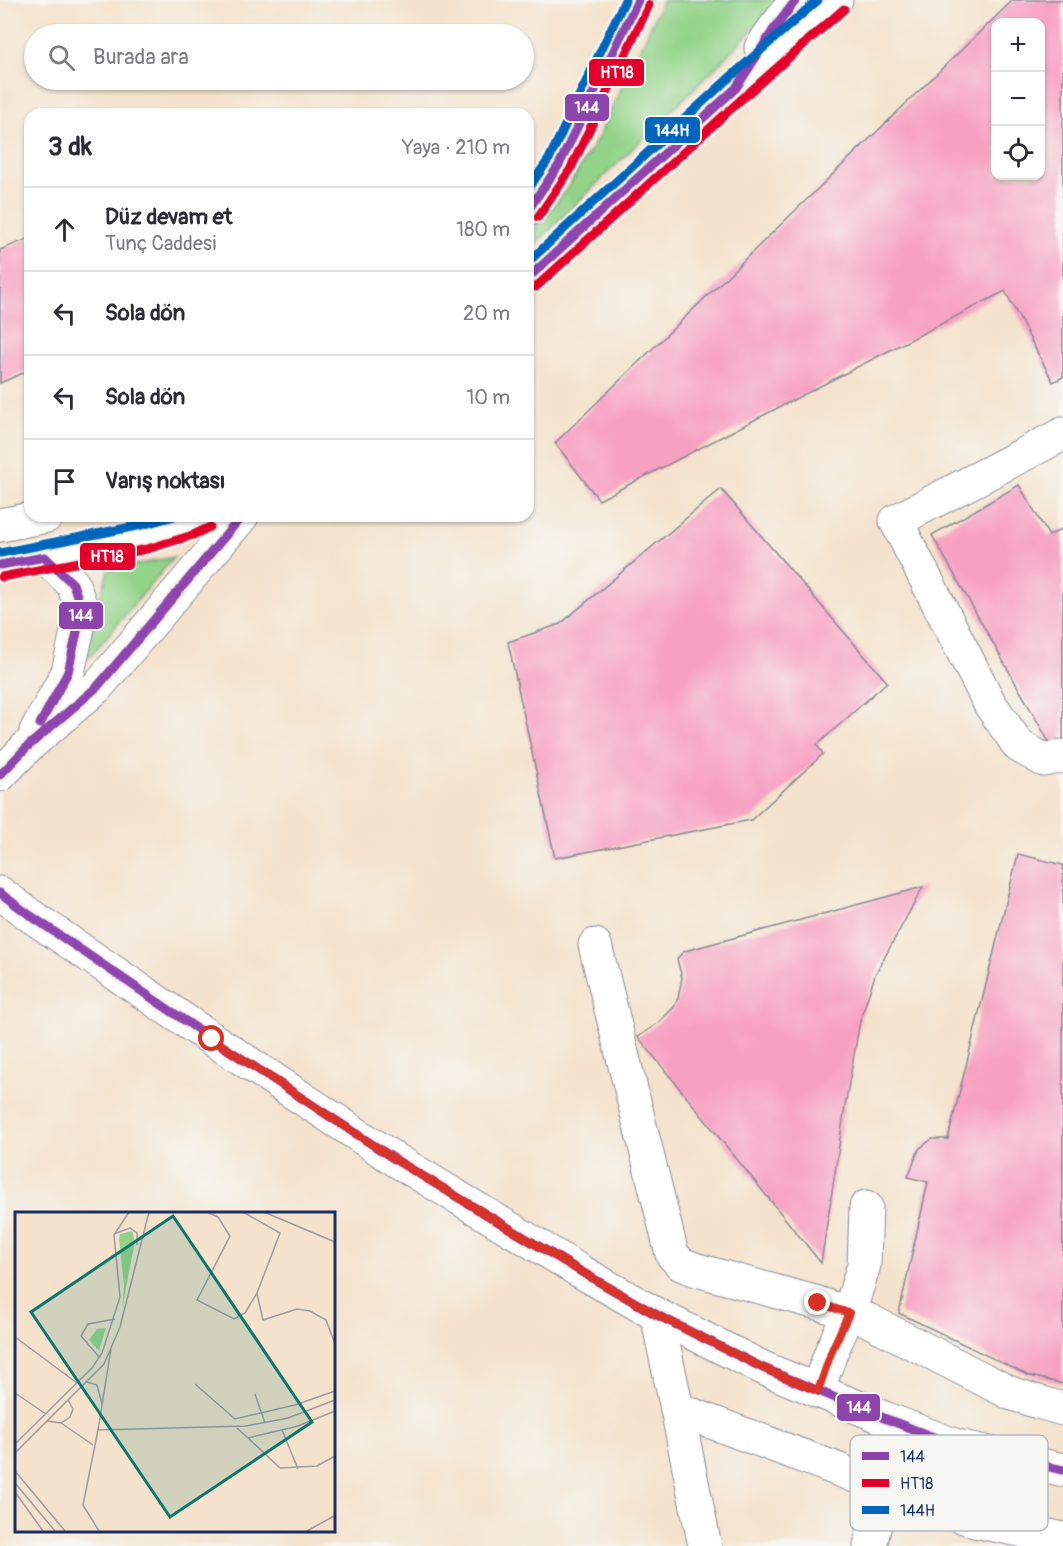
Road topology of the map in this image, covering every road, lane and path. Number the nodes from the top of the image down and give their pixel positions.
1 (638, 0) edge
2 (796, 0) edge
3 (836, 0) edge
4 (736, 88) junction
5 (534, 201) edge
6 (534, 273) edge
7 (1063, 434) edge
8 (24, 520) edge
9 (193, 522) edge
10 (237, 522) edge
11 (0, 525) edge
12 (45, 557) junction
13 (0, 565) edge
14 (27, 747) junction
15 (1063, 756) edge
16 (0, 775) edge
17 (0, 893) edge
18 (595, 945) dead end
19 (866, 1207) dead end
20 (849, 1313) junction
21 (657, 1315) junction
22 (818, 1391) junction
23 (677, 1408) junction
24 (1063, 1409) edge
25 (929, 1435) edge
26 (1048, 1467) edge
27 (1063, 1470) edge
28 (850, 1473) edge
29 (874, 1531) edge
30 (1024, 1531) edge
31 (1063, 1539) edge
32 (705, 1546) edge
33 (870, 1546) edge

1 - 5 main road
2 - 4 main road
3 - 4 main road
4 - 6 main road
7 - 15 main road
8 - 11 main road
9 - 12 main road
10 - 14 main road
12 - 13 main road
12 - 14 main road
14 - 16 main road
17 - 21 main road
18 - 20 main road
19 - 20 main road
20 - 22 main road
20 - 24 main road
21 - 22 main road
21 - 23 main road
22 - 25 main road
23 - 28 main road
23 - 32 main road
26 - 27 main road
29 - 33 main road
30 - 31 main road

